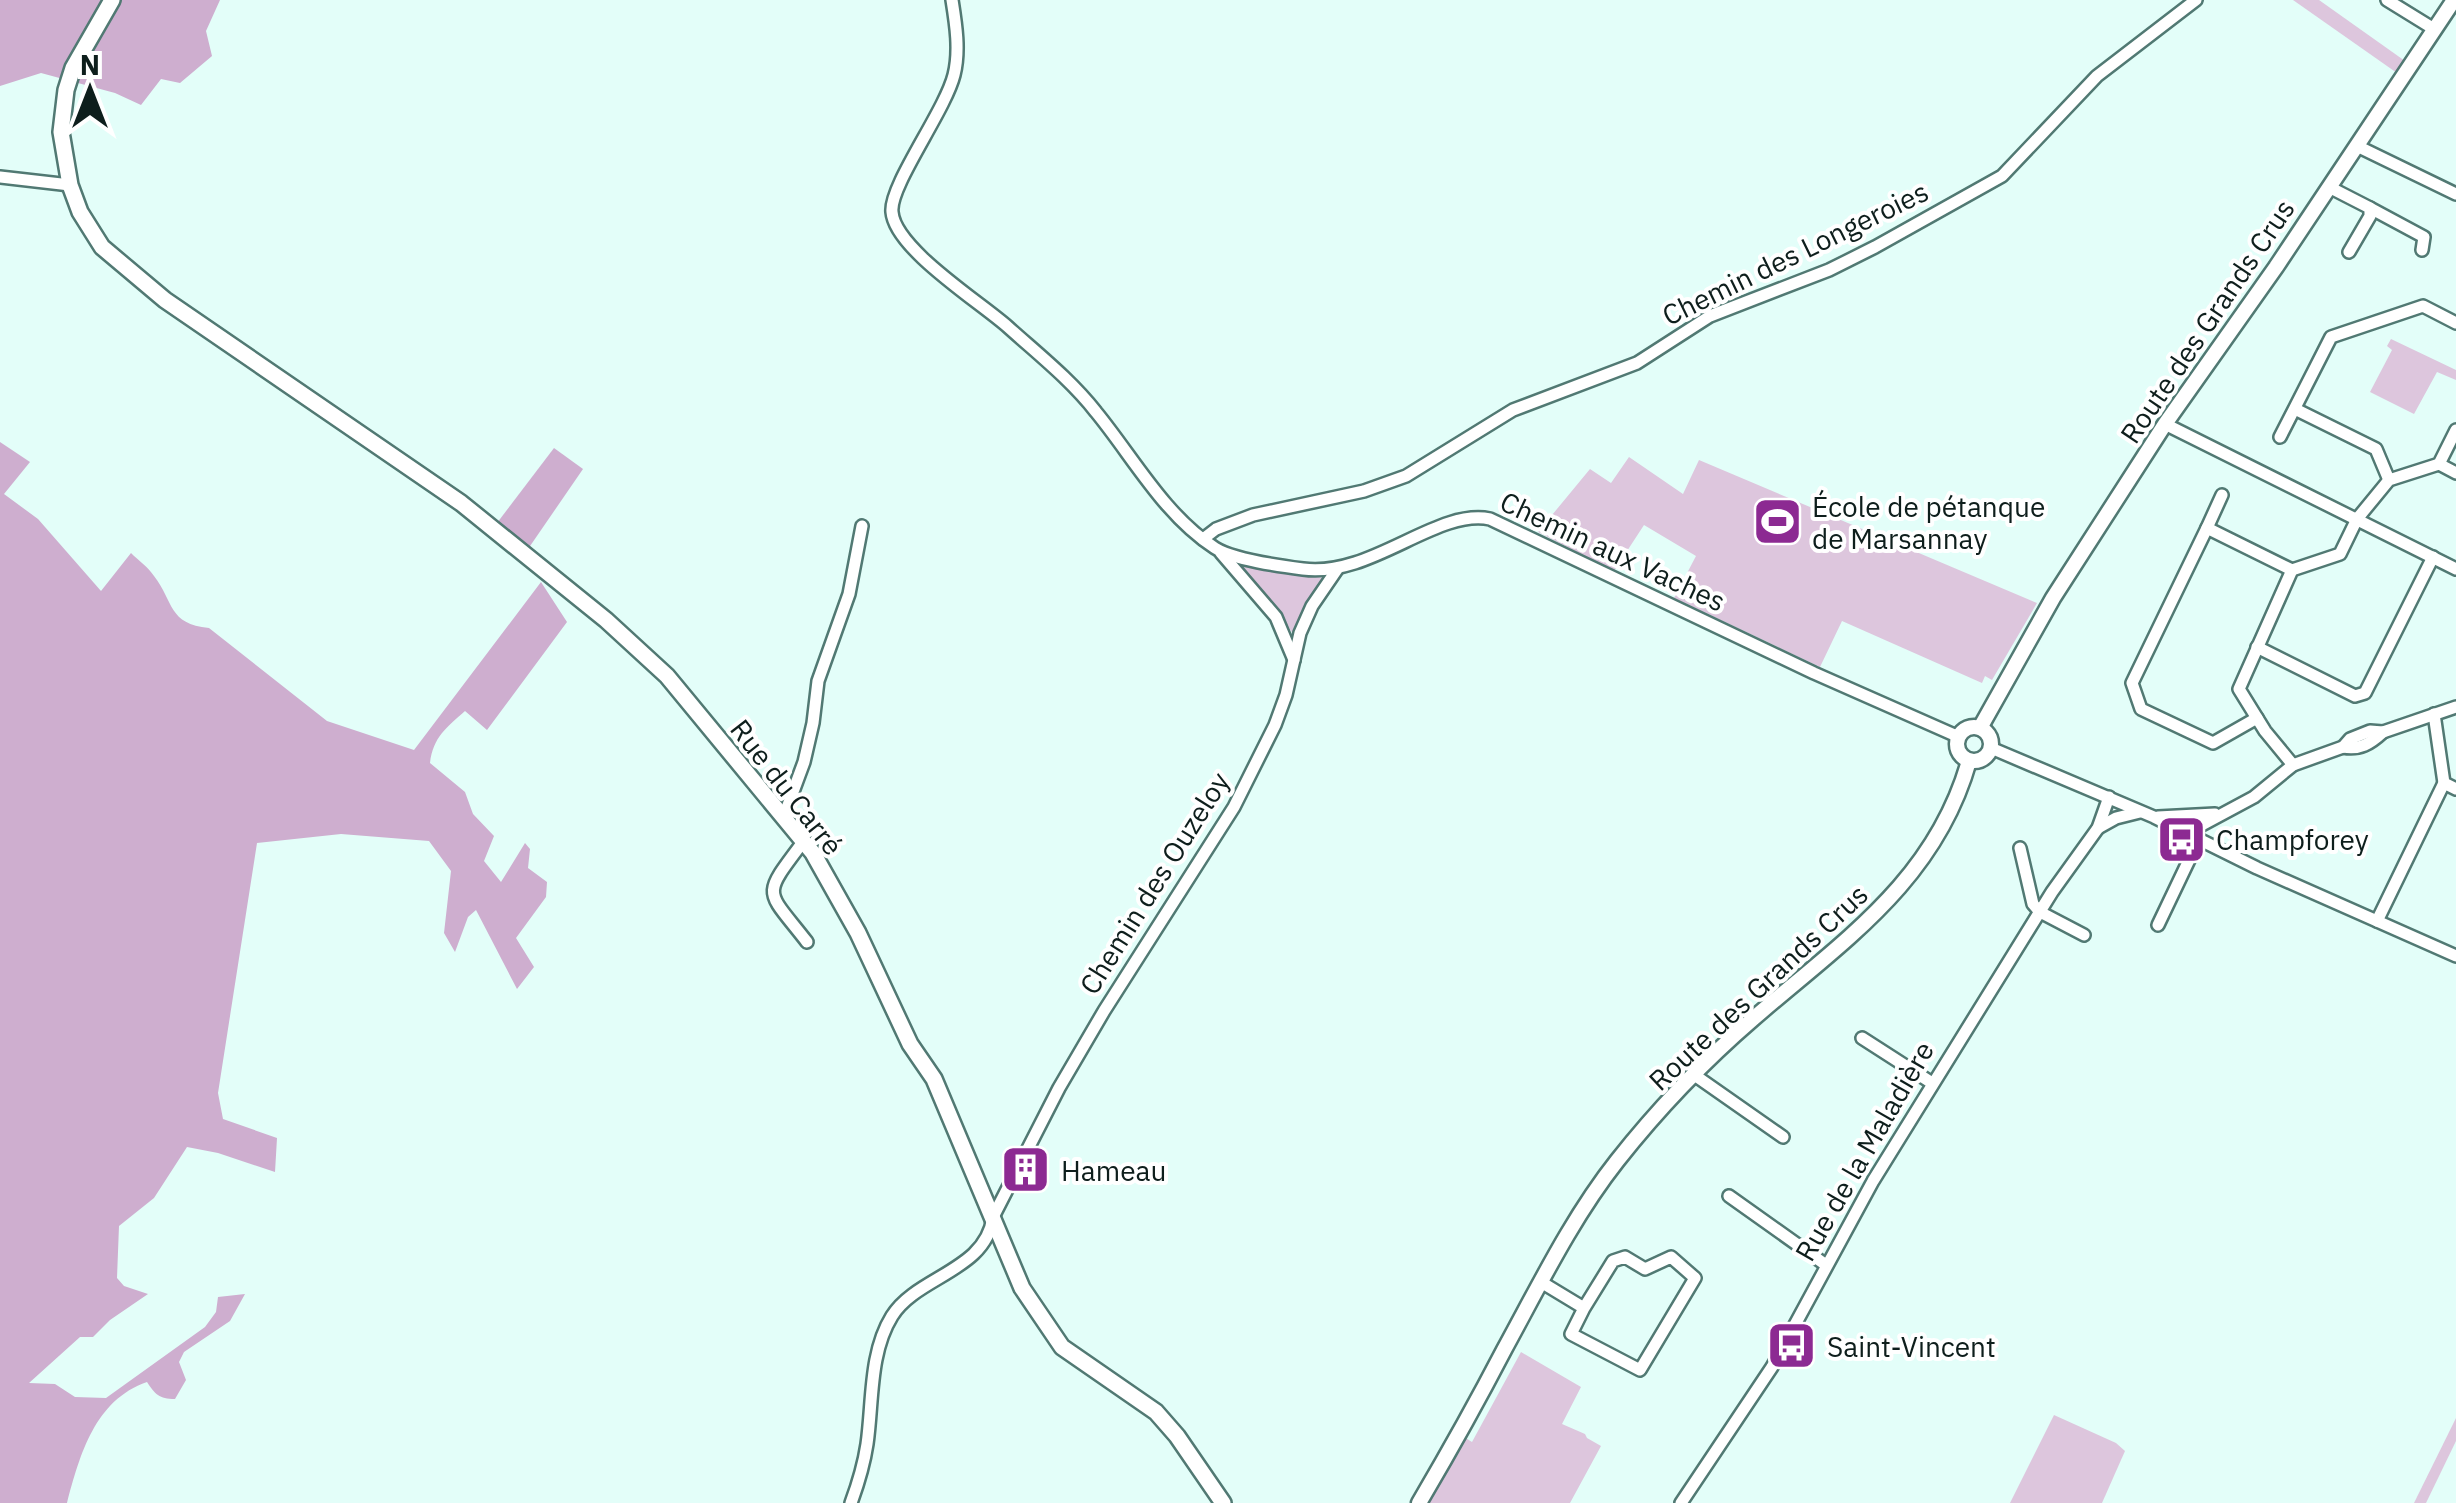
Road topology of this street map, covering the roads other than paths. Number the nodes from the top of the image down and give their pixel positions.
1 (112, 0) edge
2 (952, 0) edge
3 (2196, 0) edge
4 (2387, 0) edge
5 (2454, 0) edge
6 (2434, 29) junction
7 (2357, 146) junction
8 (0, 177) edge
9 (70, 185) junction
10 (2330, 187) junction
11 (2456, 194) edge
12 (2370, 208) junction
13 (2422, 250) dead end
14 (2349, 252) dead end
15 (2456, 323) edge
16 (2294, 408) junction
17 (2165, 424) junction
18 (2456, 430) edge
19 (2280, 436) dead end
20 (2439, 464) junction
21 (2456, 473) edge
22 (2388, 480) junction
23 (2222, 495) dead end
24 (2357, 519) junction
25 (862, 526) dead end
26 (2208, 528) junction
27 (1203, 539) junction
28 (1219, 551) junction
29 (2432, 557) junction
30 (1338, 568) junction
31 (2456, 569) edge
32 (2292, 570) junction
33 (2257, 648) junction
34 (1294, 660) junction
35 (2456, 707) edge
36 (2434, 714) junction
37 (2257, 718) junction
38 (1980, 728) junction
39 (1959, 737) junction
40 (1991, 748) junction
41 (1969, 760) junction
42 (2293, 766) junction
43 (2450, 786) edge
44 (2114, 799) junction
45 (2222, 813) junction
46 (2148, 814) junction
47 (784, 816) junction
48 (2183, 816) junction
49 (2116, 818) junction
50 (2098, 828) junction
51 (2191, 835) junction
52 (803, 842) junction
53 (2020, 848) dead end
54 (2040, 912) junction
55 (2376, 921) junction
56 (2158, 925) dead end
57 (2084, 935) dead end
58 (807, 942) dead end
59 (2456, 956) edge
60 (1862, 1038) dead end
61 (1693, 1074) junction
62 (1932, 1083) junction
63 (1783, 1136) dead end
64 (1729, 1196) dead end
65 (993, 1217) junction
66 (1826, 1265) junction
67 (1540, 1282) junction
68 (1584, 1308) junction
69 (851, 1503) edge
70 (1223, 1503) edge
71 (1419, 1503) edge
72 (1682, 1503) edge

1 - 9 main road, Rue du Carré
2 - 27 street, Chemin aux Vaches
3 - 27 street, Chemin des Longeroies
4 - 6 street
5 - 6 street, Route des Grands Crus
6 - 7 street, Route des Grands Crus
7 - 10 street, Route des Grands Crus
7 - 11 street
8 - 9 street
9 - 47 main road, Rue du Carré
10 - 12 street
10 - 17 street, Route des Grands Crus
12 - 13 street
12 - 14 street
15 - 16 street
16 - 19 street
16 - 22 street
17 - 24 street
17 - 38 street, Route des Grands Crus
18 - 20 street
20 - 21 street
20 - 22 street
22 - 24 street
23 - 26 street
24 - 29 street
24 - 32 street
25 - 47 street
26 - 32 street
26 - 37 street
27 - 28 street, Chemin aux Vaches
28 - 30 street, Chemin aux Vaches
28 - 34 street
29 - 31 street
29 - 33 street
30 - 34 street, Chemin des Ouzeloy
30 - 39 street, Chemin aux Vaches
32 - 33 street
33 - 37 street
34 - 65 street, Chemin des Ouzeloy
35 - 36 street
36 - 42 street
36 - 43 street
37 - 42 street
38 - 39 street
38 - 40 street
39 - 41 street
40 - 41 street
40 - 44 street
41 - 61 street, Route des Grands Crus
42 - 45 street
43 - 55 street
44 - 46 street
44 - 49 street
44 - 50 street, Rue de la Maladière
45 - 48 street
45 - 51 street
46 - 48 street
46 - 49 street, Rue de la Maladière
46 - 51 street
47 - 52 main road, Rue du Carré
48 - 51 street
49 - 50 street, Rue de la Maladière
50 - 54 street, Rue de la Maladière
51 - 55 street
51 - 56 street
52 - 58 street
52 - 65 main road, Rue du Carré
53 - 54 street
54 - 57 street
54 - 62 street, Rue de la Maladière
55 - 59 street
60 - 62 street
61 - 63 street
61 - 67 street, Route des Grands Crus
62 - 66 street, Rue de la Maladière
64 - 66 street
65 - 69 street, Chemin des Ouzeloy
65 - 70 main road, Rue du Carré
66 - 72 street, Rue de la Maladière
67 - 68 street
67 - 71 street, Route des Grands Crus
68 - 68 street

